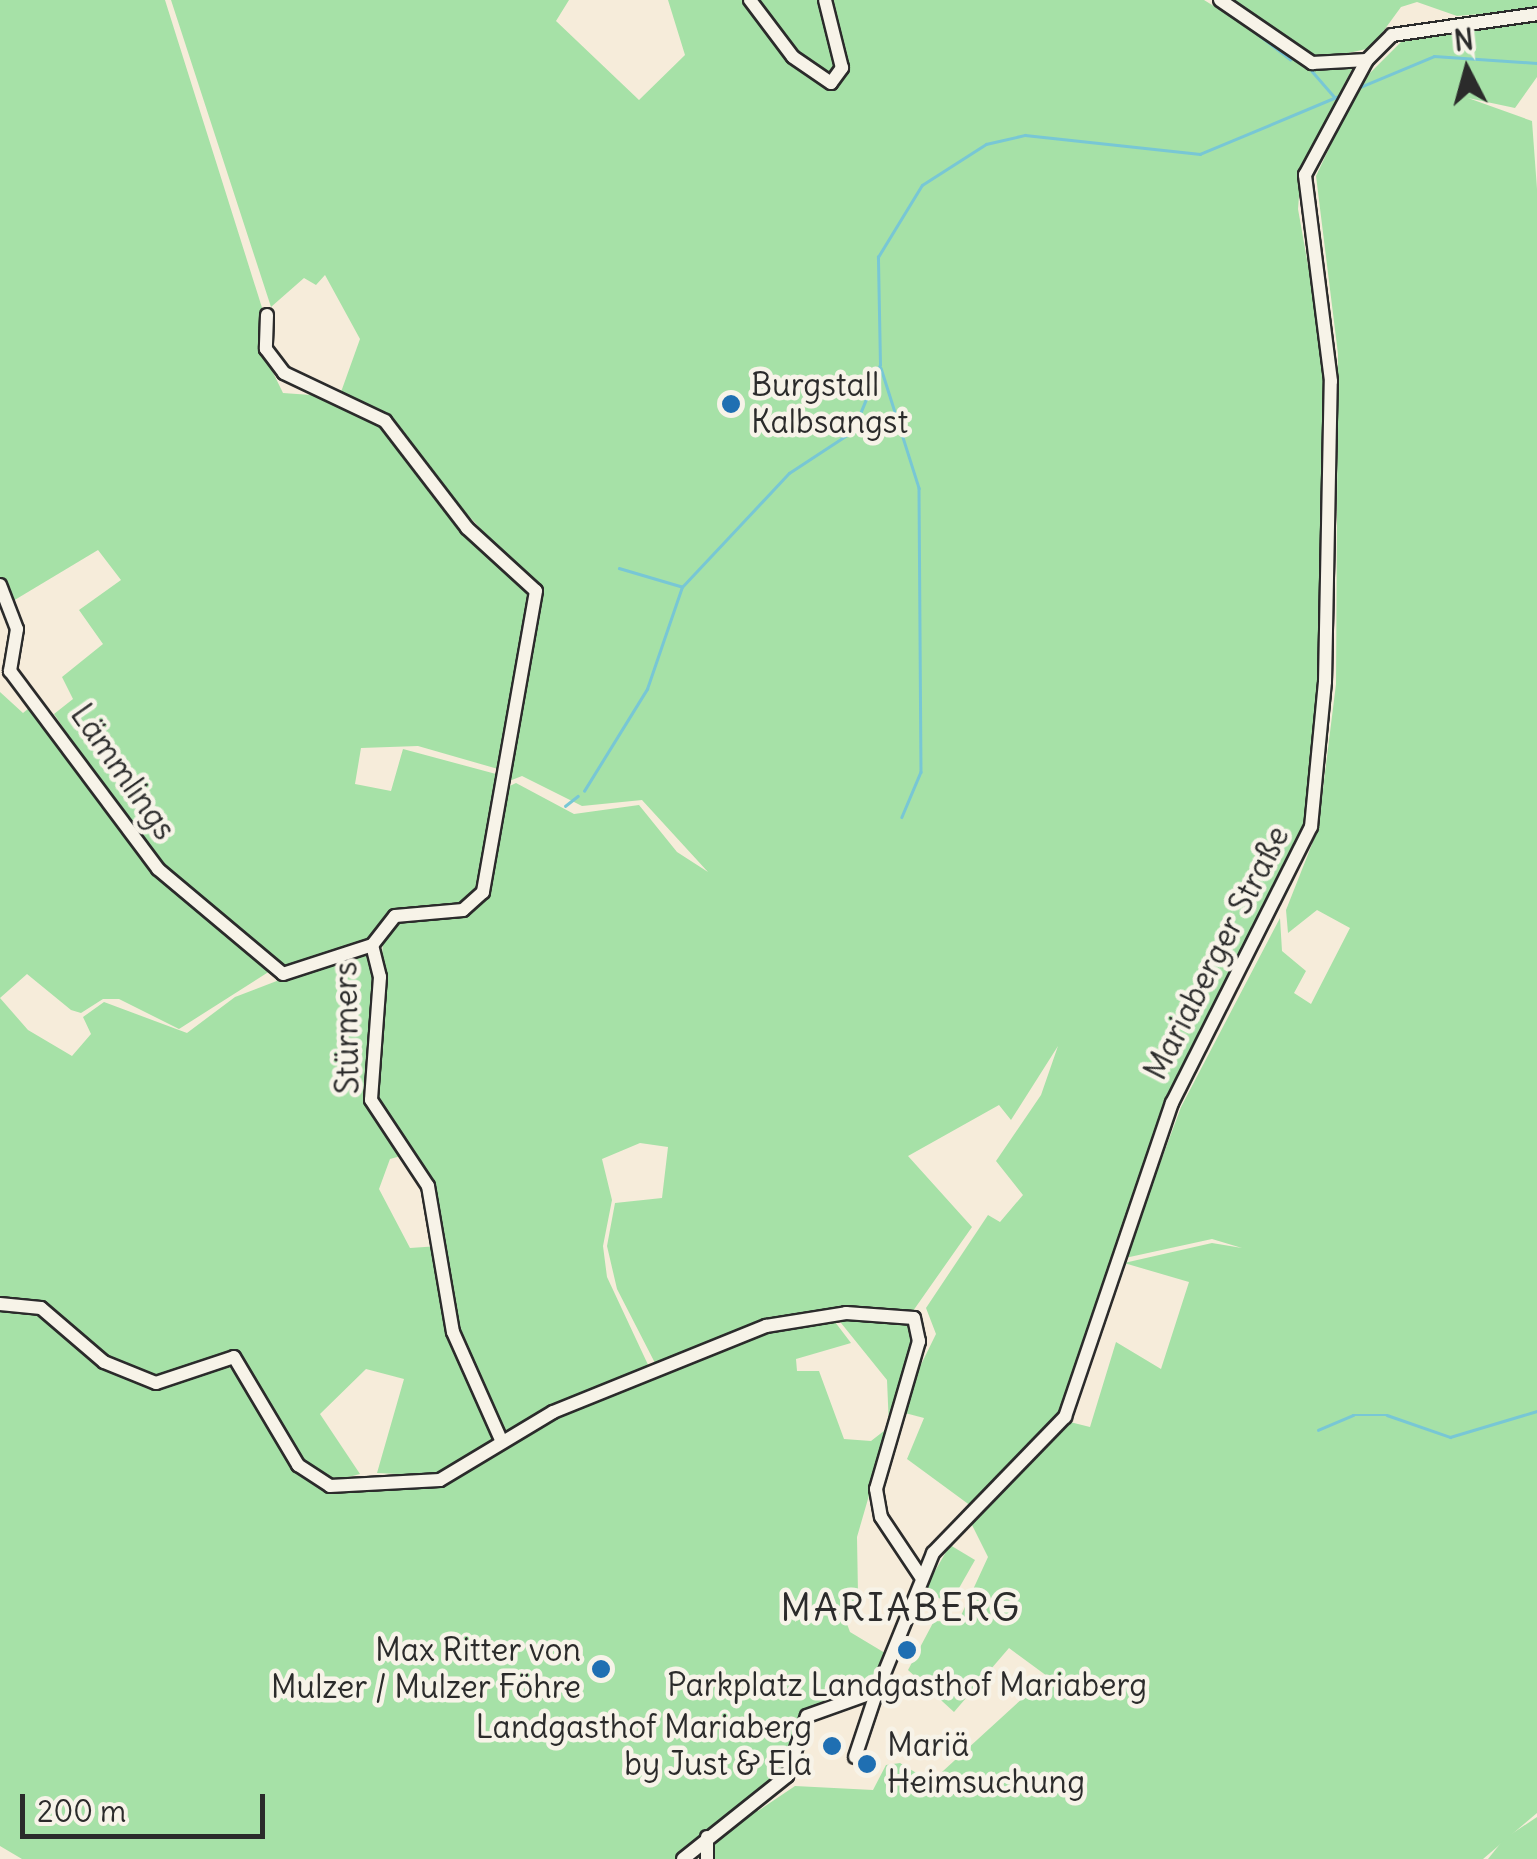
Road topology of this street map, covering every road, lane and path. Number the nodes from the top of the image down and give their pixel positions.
1 (750, 0) edge
2 (825, 0) edge
3 (1220, 0) edge
4 (1537, 14) edge
5 (1367, 60) junction
6 (267, 315) dead end
7 (0, 585) edge
8 (372, 945) junction
9 (0, 1304) edge
10 (501, 1442) junction
11 (922, 1577) junction
12 (877, 1691) junction
13 (854, 1758) dead end
14 (707, 1837) junction
15 (683, 1859) edge
16 (707, 1859) edge

1 - 2 street
3 - 5 street
4 - 5 street, Mariaberger Straße
5 - 11 street, Mariaberger Straße
6 - 8 street
7 - 8 street, Lämmlings
8 - 10 street, Stürmers
9 - 10 street
10 - 11 street
11 - 12 street, Mariaberger Straße
12 - 13 street, Mariaberger Straße
12 - 14 street
14 - 15 street
14 - 16 street

